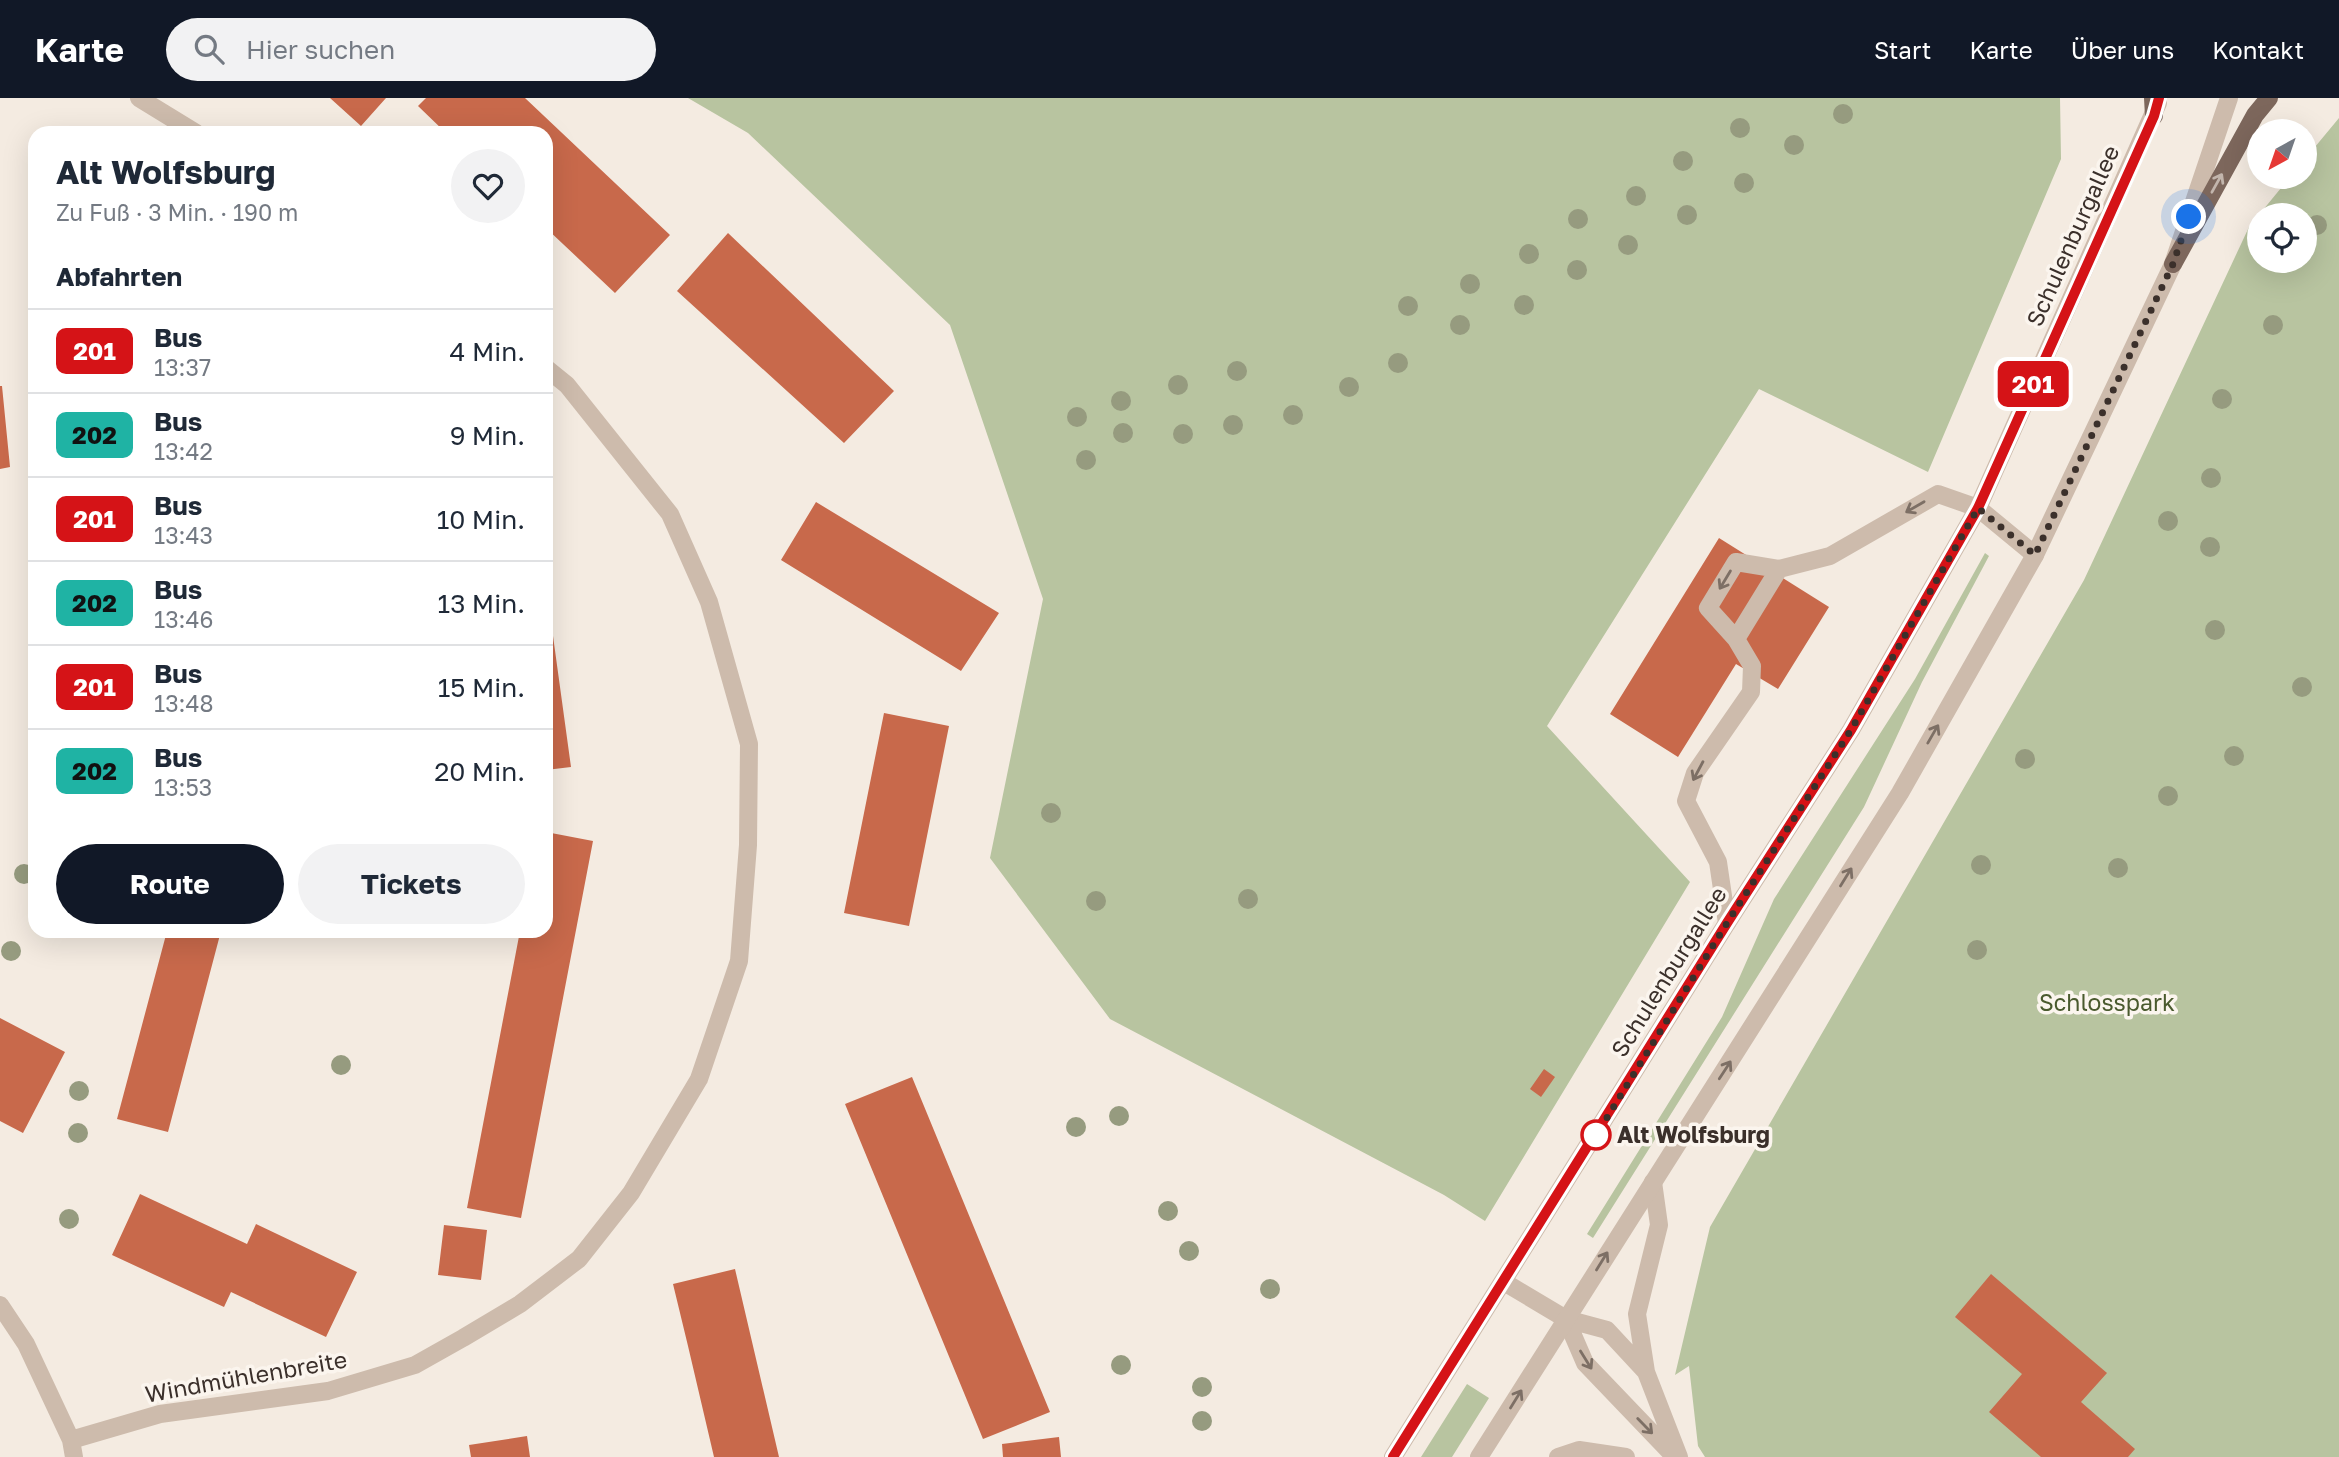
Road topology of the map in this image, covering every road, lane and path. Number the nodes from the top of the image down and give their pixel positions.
1 (139, 98) edge
2 (2159, 98) edge
3 (2229, 98) edge
4 (2269, 98) edge
5 (2153, 107) edge
6 (185, 126) edge
7 (2173, 264) junction
8 (553, 374) edge
9 (1978, 508) junction
10 (2035, 555) junction
11 (1779, 569) junction
12 (1736, 639) junction
13 (1727, 923) junction
14 (1653, 1182) junction
15 (1504, 1282) junction
16 (0, 1305) edge
17 (1566, 1319) junction
18 (1646, 1372) junction
19 (73, 1449) edge
20 (1393, 1457) edge
21 (1479, 1457) edge
22 (1558, 1457) edge
23 (1626, 1457) edge
24 (1677, 1457) edge

1 - 6 street
2 - 5 street, Schulenburgallee
3 - 7 street
7 -> 4 main road
5 - 9 street, Schulenburgallee
7 - 10 street
8 - 19 street, Windmühlenbreite
9 - 10 street
9 -> 11 street
9 - 13 street, Schulenburgallee
14 -> 10 street
11 - 12 street
11 -> 12 street
12 -> 13 street
13 - 15 street, Schulenburgallee
17 -> 14 street
14 - 18 street
15 - 17 street
15 - 20 street, Schulenburgallee
16 - 19 street
17 - 18 street
21 -> 17 street
17 -> 24 street
18 - 24 street
22 - 23 street

